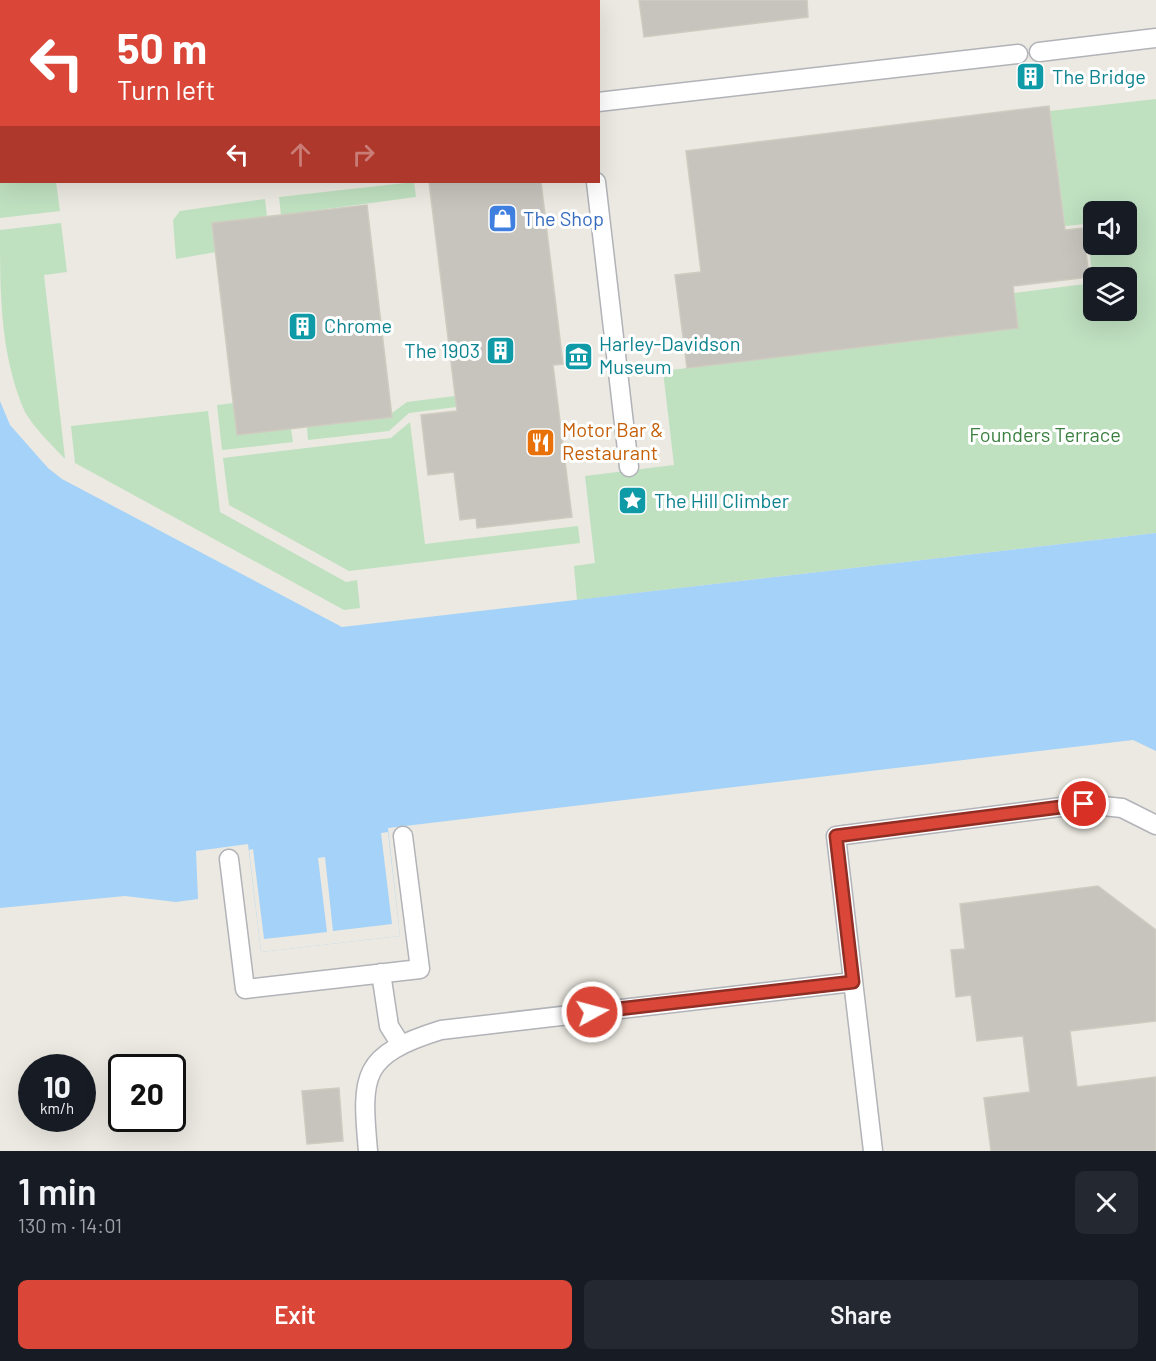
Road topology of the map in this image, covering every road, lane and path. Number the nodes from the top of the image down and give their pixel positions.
1 (1156, 38) edge
2 (1039, 52) dead end
3 (1018, 54) dead end
4 (600, 102) edge
5 (596, 183) edge
6 (628, 467) dead end
7 (1156, 825) edge
8 (403, 836) dead end
9 (229, 859) dead end
10 (381, 973) junction
11 (853, 982) junction
12 (400, 1046) junction
13 (368, 1151) edge
14 (873, 1151) edge

1 - 2 lane
3 - 4 lane
5 - 6 lane
7 - 11 lane
8 - 10 lane
9 - 10 lane
10 - 12 lane
11 - 12 lane
11 - 14 lane
12 - 13 lane

